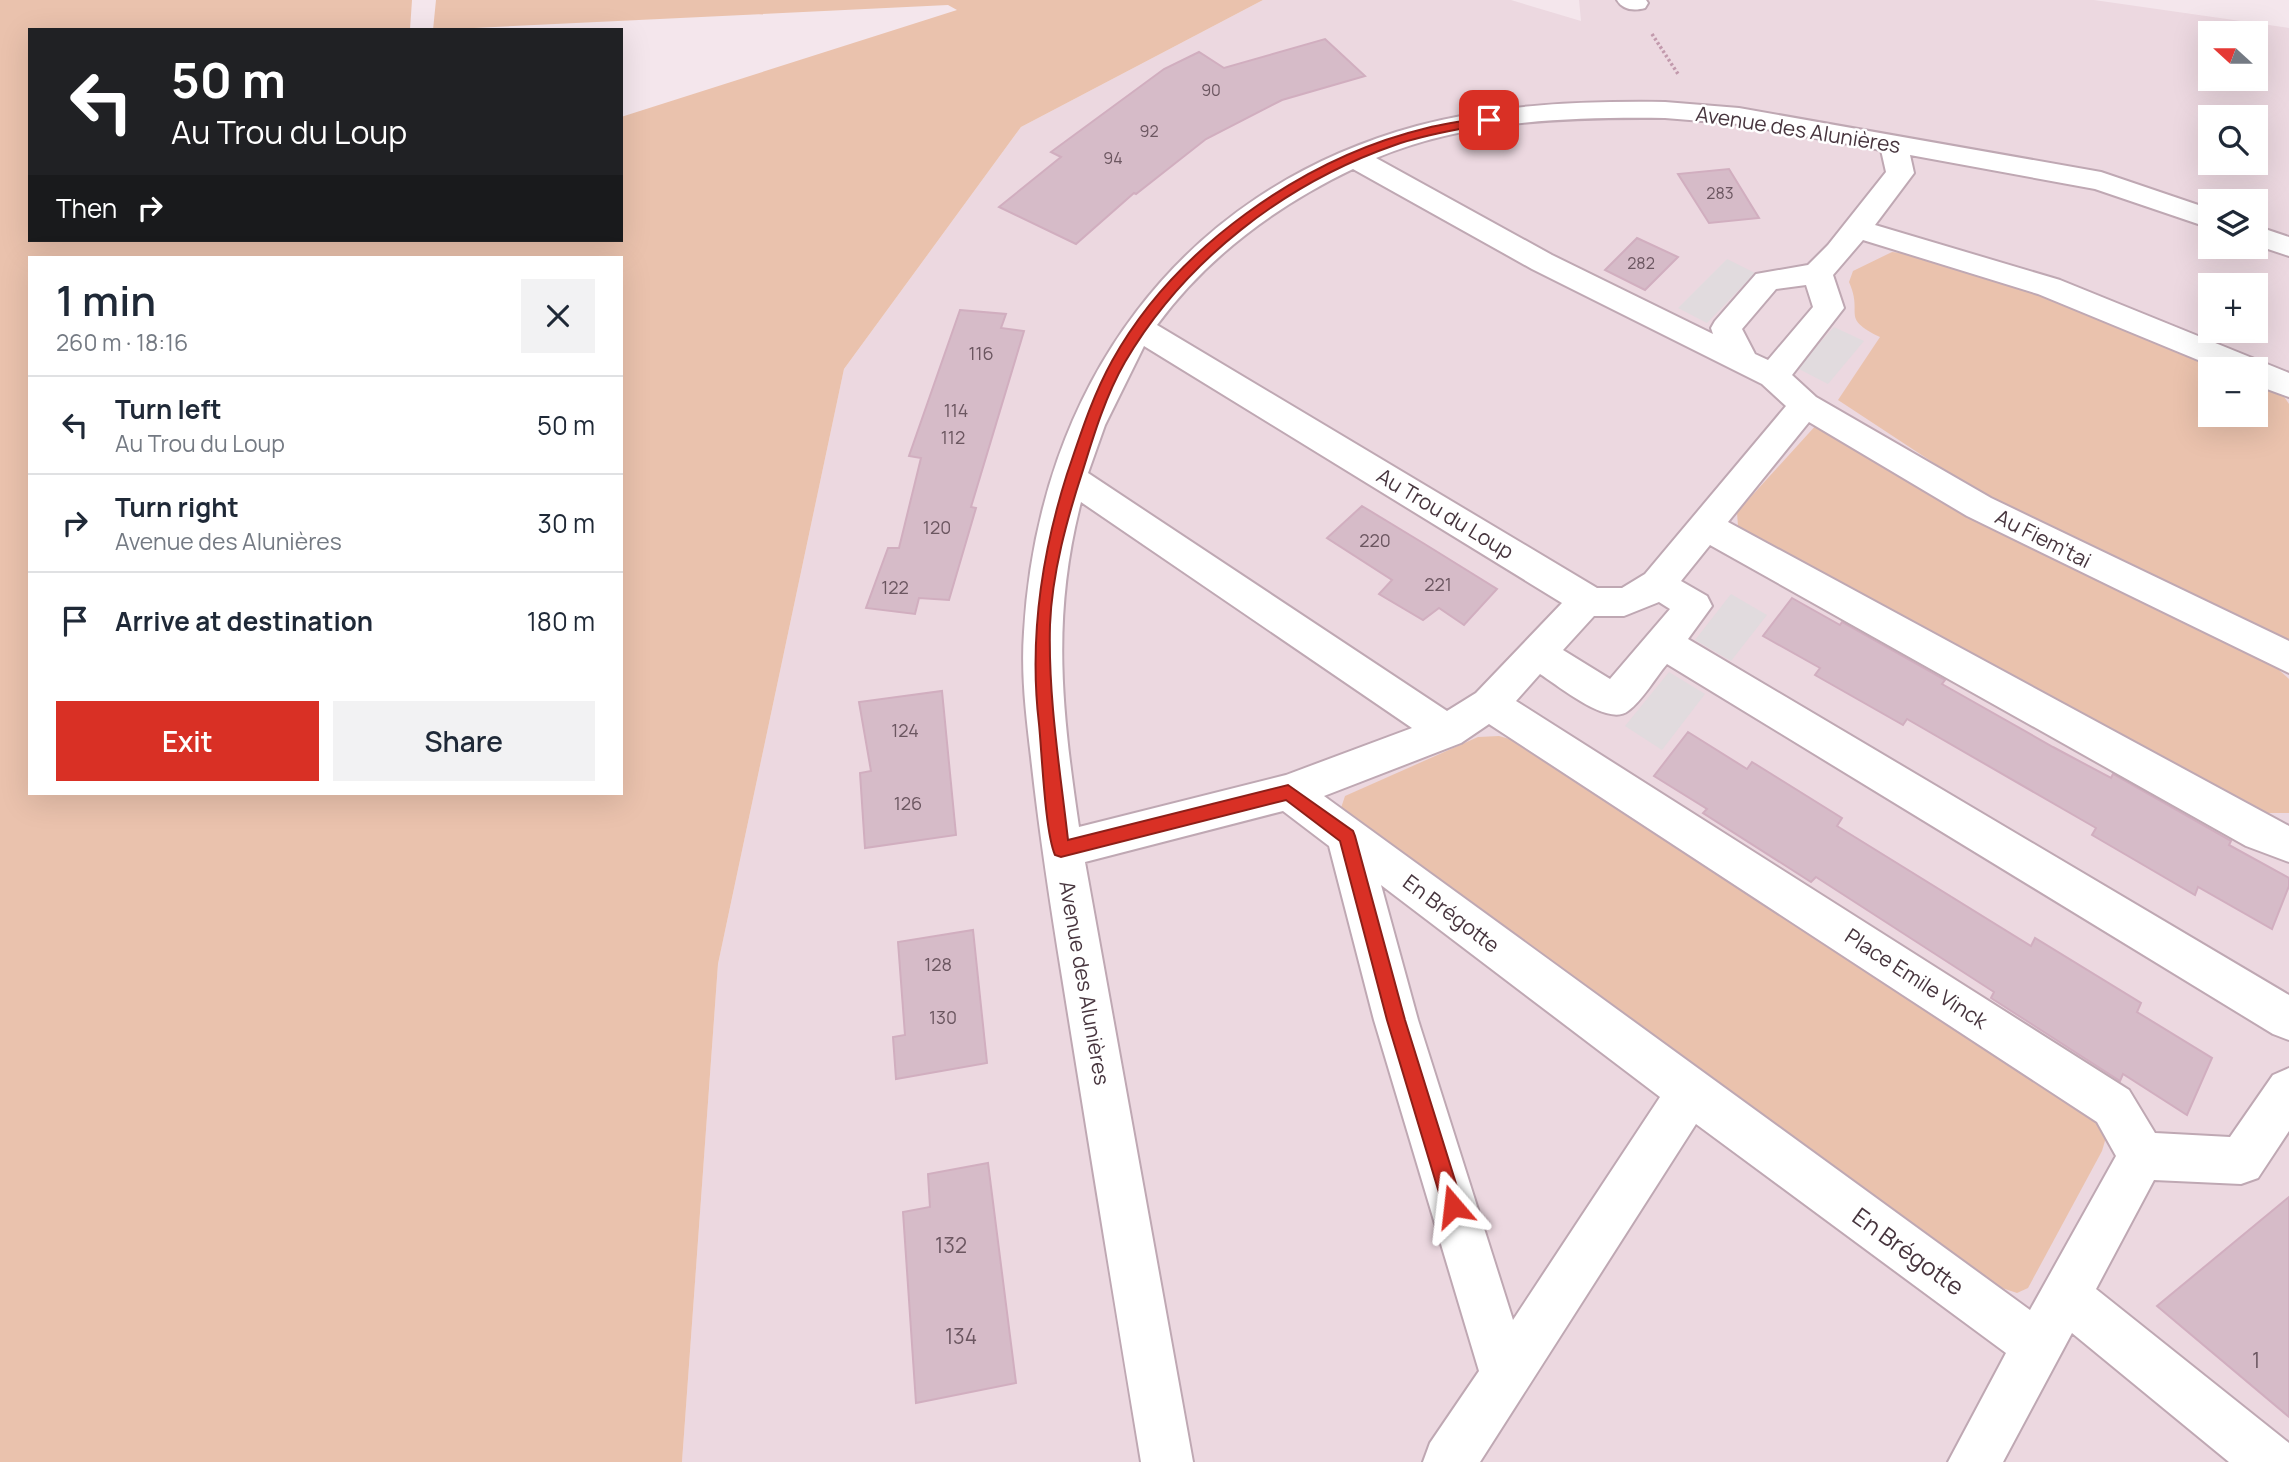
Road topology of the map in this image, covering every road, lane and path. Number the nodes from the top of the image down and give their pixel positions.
1 (1632, 1) edge
2 (1699, 111) junction
3 (1894, 146) junction
4 (1352, 157) junction
5 (2198, 215) edge
6 (1857, 229) junction
7 (2268, 239) edge
8 (2289, 247) edge
9 (1817, 273) junction
10 (1138, 328) junction
11 (2219, 357) edge
12 (1742, 359) junction
13 (1773, 376) junction
14 (2268, 377) edge
15 (2289, 386) edge
16 (1805, 405) junction
17 (1071, 478) junction
18 (1709, 527) junction
19 (1658, 584) junction
20 (1587, 600) junction
21 (1662, 642) junction
22 (1537, 653) junction
23 (2289, 658) edge
24 (1489, 704) junction
25 (1447, 731) junction
26 (1288, 792) junction
27 (1347, 836) junction
28 (2289, 845) edge
29 (1061, 850) junction
30 (2289, 1019) edge
31 (2289, 1091) edge
32 (1690, 1092) junction
33 (2142, 1156) junction
34 (2067, 1297) junction
35 (2038, 1346) junction
36 (1506, 1376) junction
37 (1988, 1456) edge
38 (1167, 1462) edge
39 (1449, 1462) edge
40 (2270, 1462) edge

1 - 2 path
2 - 3 street, Avenue des Alunières
2 - 4 street, Avenue des Alunières
3 - 5 street, Avenue des Alunières
3 - 6 street
4 - 10 street, Avenue des Alunières
4 - 12 street
6 - 9 street
6 - 11 street
7 - 8 street
9 - 12 street
9 - 13 street
10 - 17 street, Avenue des Alunières
10 - 20 street, Au Trou du Loup
12 - 13 street
13 - 16 street
14 - 15 street
16 - 18 street
16 - 23 street, Au Fiem'tai
17 - 25 street
17 - 29 street, Avenue des Alunières
18 - 19 street
18 - 28 street
19 - 20 street
19 - 21 street
20 - 22 street
21 - 22 street
21 - 30 street
22 - 24 street
24 - 25 street
24 - 33 street, Place Emile Vinck
25 - 26 street
26 - 27 street, En Brégotte
26 - 29 street
27 - 32 street, En Brégotte
27 - 36 street
29 - 38 street, Avenue des Alunières
31 - 33 street
32 - 35 street, En Brégotte
32 - 36 street
33 - 34 street
34 - 35 street
34 - 40 street
35 - 37 street
36 - 39 street

